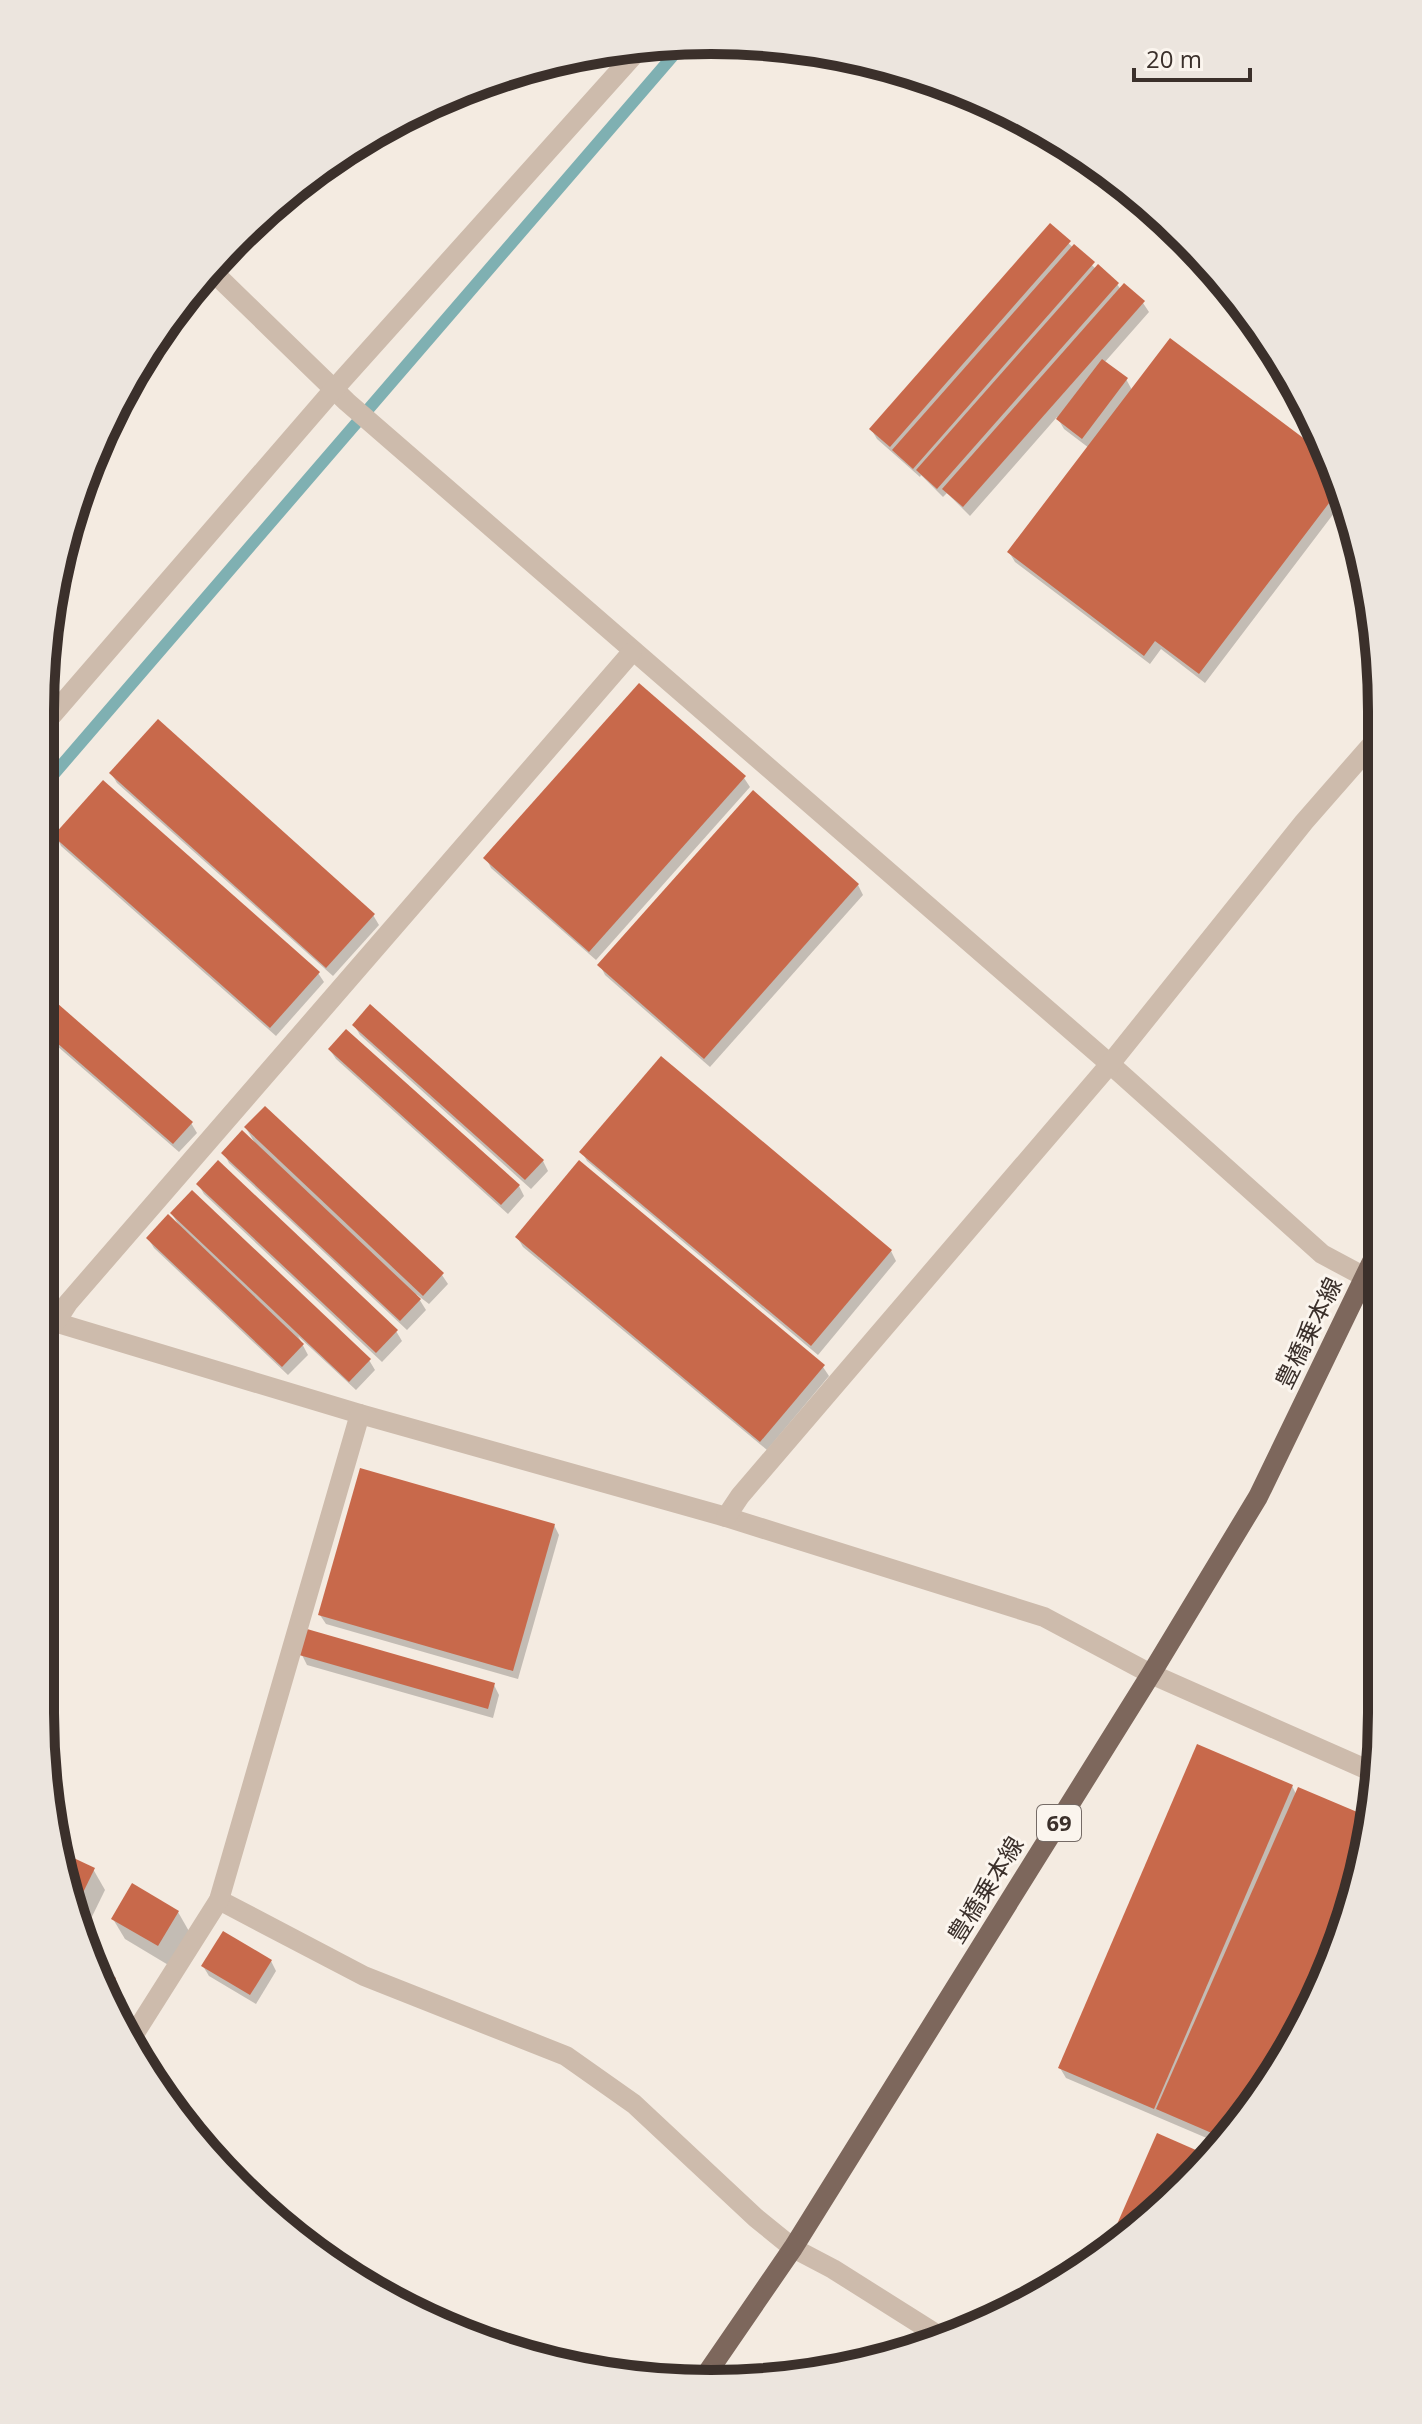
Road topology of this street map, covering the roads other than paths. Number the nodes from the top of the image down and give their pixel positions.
1 (630, 59) edge
2 (218, 277) edge
3 (341, 395) junction
4 (632, 652) junction
5 (54, 714) edge
6 (1368, 749) edge
7 (1110, 1064) junction
8 (1368, 1271) edge
9 (1365, 1277) junction
10 (54, 1315) edge
11 (54, 1322) edge
12 (360, 1414) junction
13 (726, 1517) junction
14 (1151, 1674) junction
15 (1365, 1769) edge
16 (219, 1900) junction
17 (136, 2031) edge
18 (793, 2248) junction
19 (932, 2331) edge
20 (709, 2370) edge

1 - 3 street
2 - 3 street
3 - 4 street
3 - 5 street
4 - 7 street
4 - 10 street
6 - 7 street
7 - 9 street
7 - 13 street
8 - 9 main road, 豊橋乗本線 / 69
9 - 14 main road, 豊橋乗本線 / 69
11 - 12 street
12 - 13 street
12 - 16 street
13 - 14 street
14 - 15 street
14 - 18 main road, 豊橋乗本線 / 69
16 - 17 street
16 - 18 street
18 - 19 street
18 - 20 main road, 豊橋乗本線 / 69

